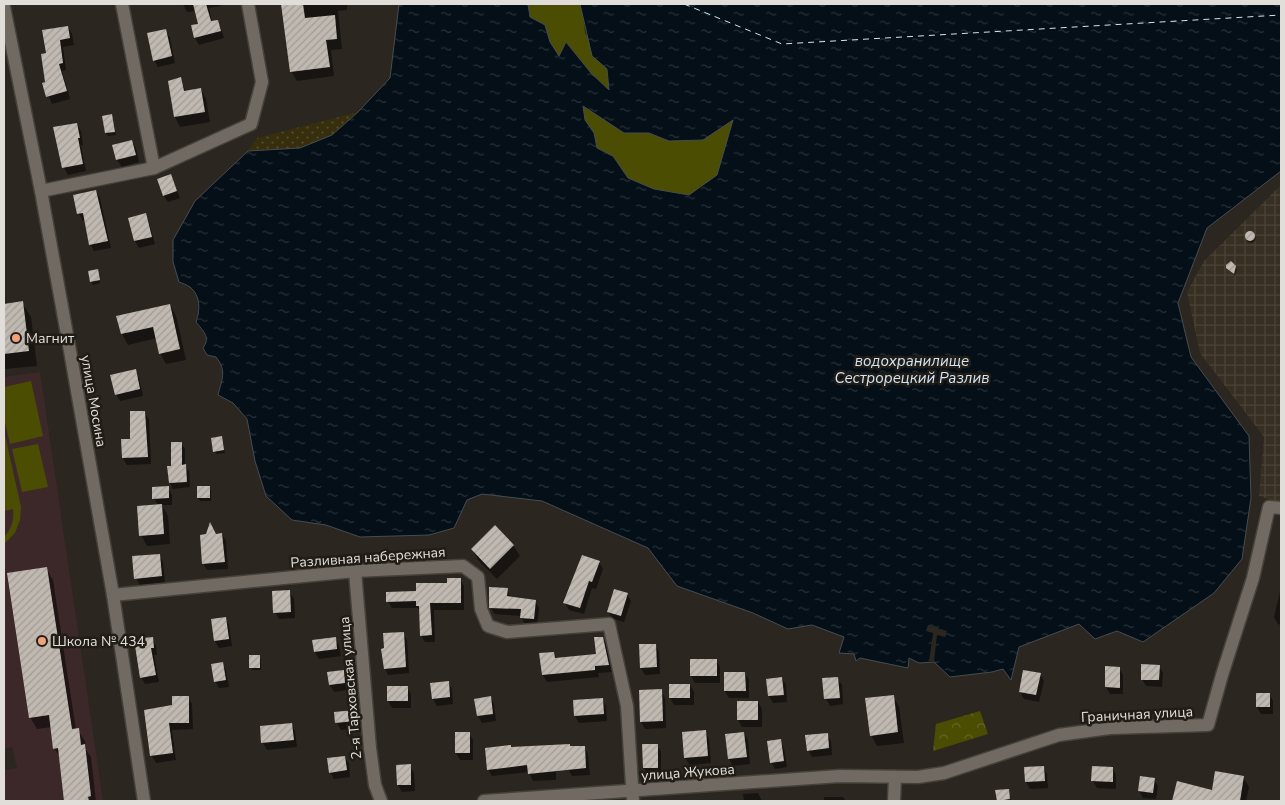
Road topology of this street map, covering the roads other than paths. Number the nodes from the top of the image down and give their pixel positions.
1 (122, 4) edge
2 (248, 4) edge
3 (4, 7) edge
4 (154, 168) junction
5 (42, 190) junction
6 (1281, 508) edge
7 (355, 571) junction
8 (113, 595) junction
9 (895, 777) junction
10 (633, 796) edge
11 (144, 801) edge
12 (381, 801) edge
13 (484, 801) edge
14 (894, 801) edge

1 - 4 street
2 - 4 street
3 - 5 street, улица Мосина
4 - 5 street
5 - 8 street, улица Мосина
6 - 9 street, Граничная улица
7 - 8 street, Разливная набережная
7 - 10 street, Разливная набережная
7 - 12 street, 2-я Тарховская улица
8 - 11 street, улица Мосина
9 - 10 street, улица Жукова
9 - 14 street
10 - 13 street, улица Жукова

